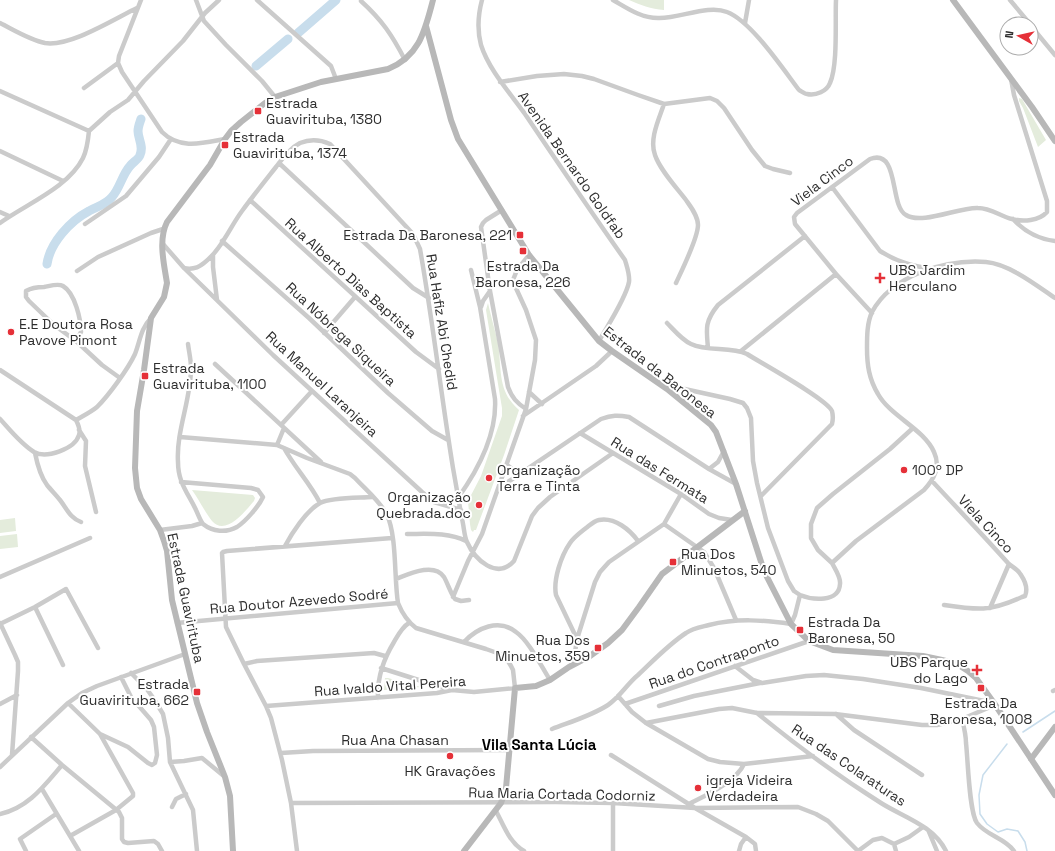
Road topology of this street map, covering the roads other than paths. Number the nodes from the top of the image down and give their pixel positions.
1 (141, 0) edge
2 (196, 0) edge
3 (220, 0) edge
4 (257, 0) edge
5 (433, 0) edge
6 (482, 0) edge
7 (613, 0) edge
8 (749, 0) edge
9 (836, 0) edge
10 (953, 0) edge
11 (361, 1) dead end
12 (1013, 1) edge
13 (137, 8) junction
14 (1024, 16) edge
15 (202, 17) junction
16 (0, 23) edge
17 (745, 23) junction
18 (426, 26) junction
19 (1039, 36) edge
20 (1055, 55) edge
21 (405, 60) junction
22 (118, 63) junction
23 (336, 79) junction
24 (1011, 79) junction
25 (500, 82) junction
26 (84, 88) dead end
27 (0, 91) edge
28 (135, 92) junction
29 (275, 97) junction
30 (664, 104) junction
31 (89, 131) junction
32 (225, 139) junction
33 (171, 140) junction
34 (1055, 141) edge
35 (0, 151) edge
36 (279, 163) junction
37 (790, 173) dead end
38 (63, 181) junction
39 (832, 187) junction
40 (250, 200) junction
41 (502, 210) junction
42 (0, 212) edge
43 (9, 216) junction
44 (1013, 219) junction
45 (0, 223) edge
46 (84, 224) dead end
47 (164, 229) junction
48 (805, 236) junction
49 (222, 241) junction
50 (1055, 241) edge
51 (163, 244) junction
52 (164, 254) junction
53 (213, 255) junction
54 (529, 255) junction
55 (177, 260) junction
56 (184, 268) junction
57 (930, 269) junction
58 (471, 270) dead end
59 (77, 271) dead end
60 (836, 274) junction
61 (676, 283) dead end
62 (490, 291) junction
63 (355, 297) junction
64 (429, 298) junction
65 (1055, 298) edge
66 (217, 300) junction
67 (480, 307) junction
68 (872, 313) junction
69 (151, 318) junction
70 (667, 323) dead end
71 (324, 333) junction
72 (76, 341) junction
73 (599, 341) junction
74 (188, 344) dead end
75 (708, 348) junction
76 (741, 351) junction
77 (612, 352) junction
78 (216, 364) dead end
79 (438, 369) junction
80 (0, 370) edge
81 (120, 378) junction
82 (667, 389) junction
83 (312, 391) junction
84 (529, 392) junction
85 (542, 404) junction
86 (526, 408) junction
87 (524, 416) junction
88 (0, 419) edge
89 (76, 420) junction
90 (282, 426) junction
91 (913, 428) junction
92 (79, 430) junction
93 (580, 433) junction
94 (180, 437) junction
95 (448, 440) junction
96 (277, 445) junction
97 (284, 448) junction
98 (724, 451) junction
99 (35, 453) junction
100 (613, 454) junction
101 (323, 464) junction
102 (507, 465) junction
103 (709, 469) junction
104 (519, 474) junction
105 (932, 481) junction
106 (181, 482) junction
107 (736, 484) junction
108 (498, 488) junction
109 (681, 494) junction
110 (761, 496) junction
111 (372, 497) junction
112 (458, 498) junction
113 (320, 503) junction
114 (460, 510) junction
115 (745, 511) junction
116 (96, 512) dead end
117 (732, 520) junction
118 (81, 522) dead end
119 (202, 523) junction
120 (664, 524) junction
121 (160, 530) junction
122 (407, 534) dead end
123 (90, 538) dead end
124 (392, 538) junction
125 (466, 541) junction
126 (638, 541) junction
127 (285, 546) junction
128 (698, 548) junction
129 (473, 553) junction
130 (832, 563) junction
131 (1009, 564) junction
132 (0, 577) edge
133 (396, 579) junction
134 (800, 595) junction
135 (453, 597) junction
136 (469, 600) dead end
137 (398, 603) junction
138 (944, 605) dead end
139 (35, 607) junction
140 (990, 608) junction
141 (225, 618) junction
142 (736, 620) junction
143 (177, 623) junction
144 (410, 623) junction
145 (0, 624) edge
146 (791, 624) junction
147 (577, 639) junction
148 (810, 641) junction
149 (464, 642) junction
150 (98, 648) dead end
151 (185, 654) junction
152 (385, 656) junction
153 (244, 664) junction
154 (63, 665) dead end
155 (573, 665) junction
156 (735, 666) junction
157 (381, 668) junction
158 (131, 673) junction
159 (122, 677) junction
160 (550, 680) junction
161 (762, 683) junction
162 (515, 688) junction
163 (452, 690) junction
164 (16, 696) junction
165 (618, 696) junction
166 (378, 698) junction
167 (68, 703) junction
168 (0, 704) edge
169 (625, 704) junction
170 (994, 704) junction
171 (266, 706) junction
172 (659, 706) dead end
173 (757, 713) junction
174 (835, 714) junction
175 (962, 718) junction
176 (646, 724) junction
177 (1055, 727) edge
178 (552, 729) dead end
179 (100, 734) junction
180 (31, 737) junction
181 (509, 750) junction
182 (281, 754) junction
183 (12, 755) junction
184 (611, 755) dead end
185 (813, 756) junction
186 (1031, 759) junction
187 (170, 762) junction
188 (744, 764) junction
189 (62, 765) junction
190 (0, 767) edge
191 (922, 775) dead end
192 (225, 777) junction
193 (42, 789) junction
194 (186, 794) junction
195 (1055, 795) edge
196 (291, 803) junction
197 (501, 803) junction
198 (613, 803) junction
199 (688, 804) junction
200 (172, 807) dead end
201 (695, 808) junction
202 (116, 810) junction
203 (496, 811) junction
204 (0, 814) edge
205 (56, 814) junction
206 (923, 827) junction
207 (929, 830) junction
208 (70, 836) junction
209 (746, 837) junction
210 (894, 844) junction
211 (26, 851) edge
212 (79, 851) edge
213 (162, 851) edge
214 (197, 851) edge
215 (233, 851) edge
216 (297, 851) edge
217 (464, 851) edge
218 (524, 851) edge
219 (613, 851) edge
220 (739, 851) edge
221 (756, 851) edge
222 (858, 851) edge
223 (896, 851) edge
224 (937, 851) edge
225 (946, 851) edge
226 (1014, 851) edge

1 - 13 street
2 - 15 street
3 - 15 street
4 - 23 street
5 - 18 street, Estrada Guavirituba
6 - 25 street, Avenida Bernardo Goldfab
7 - 17 street
8 - 17 street
9 - 17 street
10 - 24 street
11 - 21 street
12 - 14 street
13 - 16 street
13 - 22 street
15 - 28 street
15 - 29 street
18 - 21 street, Estrada Guavirituba
18 - 41 street, Estrada da Baronesa
19 - 20 street
21 - 23 street, Estrada Guavirituba
22 - 26 street
22 - 28 street
23 - 29 street, Estrada Guavirituba
24 - 34 street
24 - 44 street
25 - 30 street
25 - 73 street, Avenida Bernardo Goldfab
27 - 31 street
28 - 31 street
28 - 33 street
29 - 32 street, Estrada Guavirituba
30 - 37 street
30 - 61 street
31 - 38 street
32 - 33 street
32 - 47 street, Estrada Guavirituba
33 - 46 street
35 - 38 street
36 - 40 street, Rua Hafiz Abi Chedid
36 - 64 street
36 - 64 street, Rua Hafiz Abi Chedid
38 - 43 street
39 - 44 street, Viela Cinco
39 - 48 street, Viela Cinco
39 - 57 street
40 - 49 street, Rua Hafiz Abi Chedid
40 - 63 street, Rua Alberto Dias Baptista
41 - 54 street, Estrada da Baronesa
41 - 62 street
42 - 43 street
43 - 45 street
44 - 50 street
47 - 51 street, Estrada Guavirituba
47 - 59 street
48 - 60 street
48 - 75 street
49 - 53 street, Rua Hafiz Abi Chedid
49 - 71 street, Rua Nóbrega Siqueira
51 - 52 street, Estrada Guavirituba
51 - 55 street, Rua Manuel Laranjeira
52 - 55 street, Rua Manuel Laranjeira
52 - 69 street, Estrada Guavirituba
53 - 56 street, Rua Hafiz Abi Chedid
53 - 66 street
54 - 73 street, Estrada da Baronesa
54 - 84 street
55 - 56 street, Rua Manuel Laranjeira
56 - 66 street, Rua Manuel Laranjeira
57 - 65 street
57 - 68 street
58 - 67 street
60 - 68 street
60 - 76 street
62 - 67 street
62 - 86 street
63 - 71 street
63 - 79 street, Rua Alberto Dias Baptista
64 - 79 street, Rua Hafiz Abi Chedid
66 - 83 street, Rua Manuel Laranjeira
67 - 112 street
68 - 91 street
69 - 81 street
69 - 121 street, Estrada Guavirituba
70 - 75 street
71 - 95 street, Rua Nóbrega Siqueira
72 - 72 street
72 - 81 street
73 - 77 street, Estrada da Baronesa
74 - 94 street
75 - 76 street
76 - 110 street
77 - 82 street, Estrada da Baronesa
77 - 85 street
78 - 90 street
79 - 95 street, Rua Hafiz Abi Chedid
80 - 89 street
81 - 89 street
82 - 98 street, Estrada da Baronesa
82 - 110 street
83 - 90 street
83 - 114 street, Rua Manuel Laranjeira
84 - 85 street
84 - 86 street
85 - 87 street
86 - 87 street
87 - 102 street
88 - 99 street
89 - 92 street
90 - 96 street
90 - 101 street
91 - 105 street
91 - 130 street
92 - 99 street
92 - 116 street
93 - 100 street, Rua das Fermata
93 - 103 street
93 - 104 street
94 - 96 street
94 - 106 street
95 - 112 street, Rua Hafiz Abi Chedid
96 - 97 street
97 - 101 street
97 - 113 street
98 - 103 street
98 - 107 street, Estrada da Baronesa
99 - 118 street
100 - 109 street, Rua das Fermata
100 - 129 street, Rua Hafiz Abi Chedid
101 - 111 street
102 - 104 street
102 - 108 street
103 - 107 street
104 - 108 street
105 - 130 street
105 - 131 street, Viela Cinco
106 - 119 street
106 - 119 street
107 - 115 street, Estrada da Baronesa
108 - 129 street
109 - 117 street, Rua das Fermata
109 - 120 street
110 - 134 street
111 - 113 street
111 - 124 street
112 - 114 street, Rua Hafiz Abi Chedid
113 - 127 street
114 - 125 street, Rua Hafiz Abi Chedid
115 - 117 street
115 - 146 street, Estrada da Baronesa
117 - 128 street
119 - 121 street
120 - 126 street
120 - 128 street
121 - 143 street, Estrada Guavirituba
122 - 125 street
123 - 132 street
124 - 127 street
124 - 133 street
125 - 129 street, Rua Hafiz Abi Chedid
126 - 147 street
126 - 147 street
127 - 141 street
128 - 142 street
128 - 155 street
129 - 135 street
130 - 134 street
131 - 140 street
131 - 140 street, Viela Cinco
133 - 135 street
133 - 137 street
134 - 146 street
135 - 136 street
137 - 141 street, Rua Doutor Azevedo Sodré
137 - 144 street
138 - 140 street
139 - 145 street
139 - 150 street
139 - 154 street
141 - 143 street, Rua Doutor Azevedo Sodré
141 - 153 street
142 - 146 street
142 - 165 street
143 - 151 street, Estrada Guavirituba
144 - 149 street
144 - 152 street
145 - 164 street
146 - 148 street, Estrada da Baronesa
147 - 155 street
148 - 156 street, Rua do Contraponto
148 - 170 street, Estrada da Baronesa
149 - 160 street
149 - 162 street
151 - 158 street
151 - 192 street, Estrada Guavirituba
152 - 153 street
152 - 157 street
153 - 171 street
155 - 160 street
156 - 161 street
156 - 169 street, Rua do Contraponto
157 - 163 street
157 - 166 street
158 - 159 street
158 - 187 street
159 - 167 street
159 - 179 street
160 - 162 street
161 - 170 street
161 - 172 street
162 - 163 street, Rua Ivaldo Vital Pereira
162 - 181 street
163 - 166 street, Rua Ivaldo Vital Pereira
164 - 168 street
164 - 183 street
165 - 169 street
165 - 178 street
166 - 171 street, Rua Ivaldo Vital Pereira
167 - 179 street
167 - 180 street
169 - 176 street
170 - 175 street
170 - 186 street, Estrada da Baronesa
171 - 182 street
173 - 174 street
173 - 176 street
173 - 185 street, Rua das Colaraturas
174 - 175 street
174 - 191 street
175 - 226 street
176 - 188 street
177 - 186 street
179 - 202 street
180 - 183 street
180 - 189 street
181 - 182 street, Rua Ana Chasan
181 - 197 street
182 - 196 street
183 - 190 street
184 - 199 street
185 - 188 street
185 - 206 street, Rua das Colaraturas
186 - 195 street, Estrada da Baronesa
187 - 192 street
187 - 194 street
188 - 199 street
189 - 193 street
189 - 202 street
192 - 215 street, Estrada Guavirituba
193 - 204 street
193 - 205 street
194 - 200 street
194 - 214 street
196 - 197 street, Rua Maria Cortada Codorniz
196 - 216 street
197 - 198 street, Rua Maria Cortada Codorniz
197 - 203 street
198 - 201 street, Rua Maria Cortada Codorniz
198 - 219 street
199 - 201 street
201 - 209 street
201 - 222 street, Rua Maria Cortada Codorniz
202 - 208 street
202 - 213 street
203 - 217 street
203 - 218 street
205 - 208 street
205 - 211 street
206 - 207 street, Rua das Colaraturas
206 - 210 street
207 - 224 street
207 - 225 street, Rua das Colaraturas
208 - 212 street
209 - 220 street
209 - 221 street
210 - 222 street
210 - 223 street

